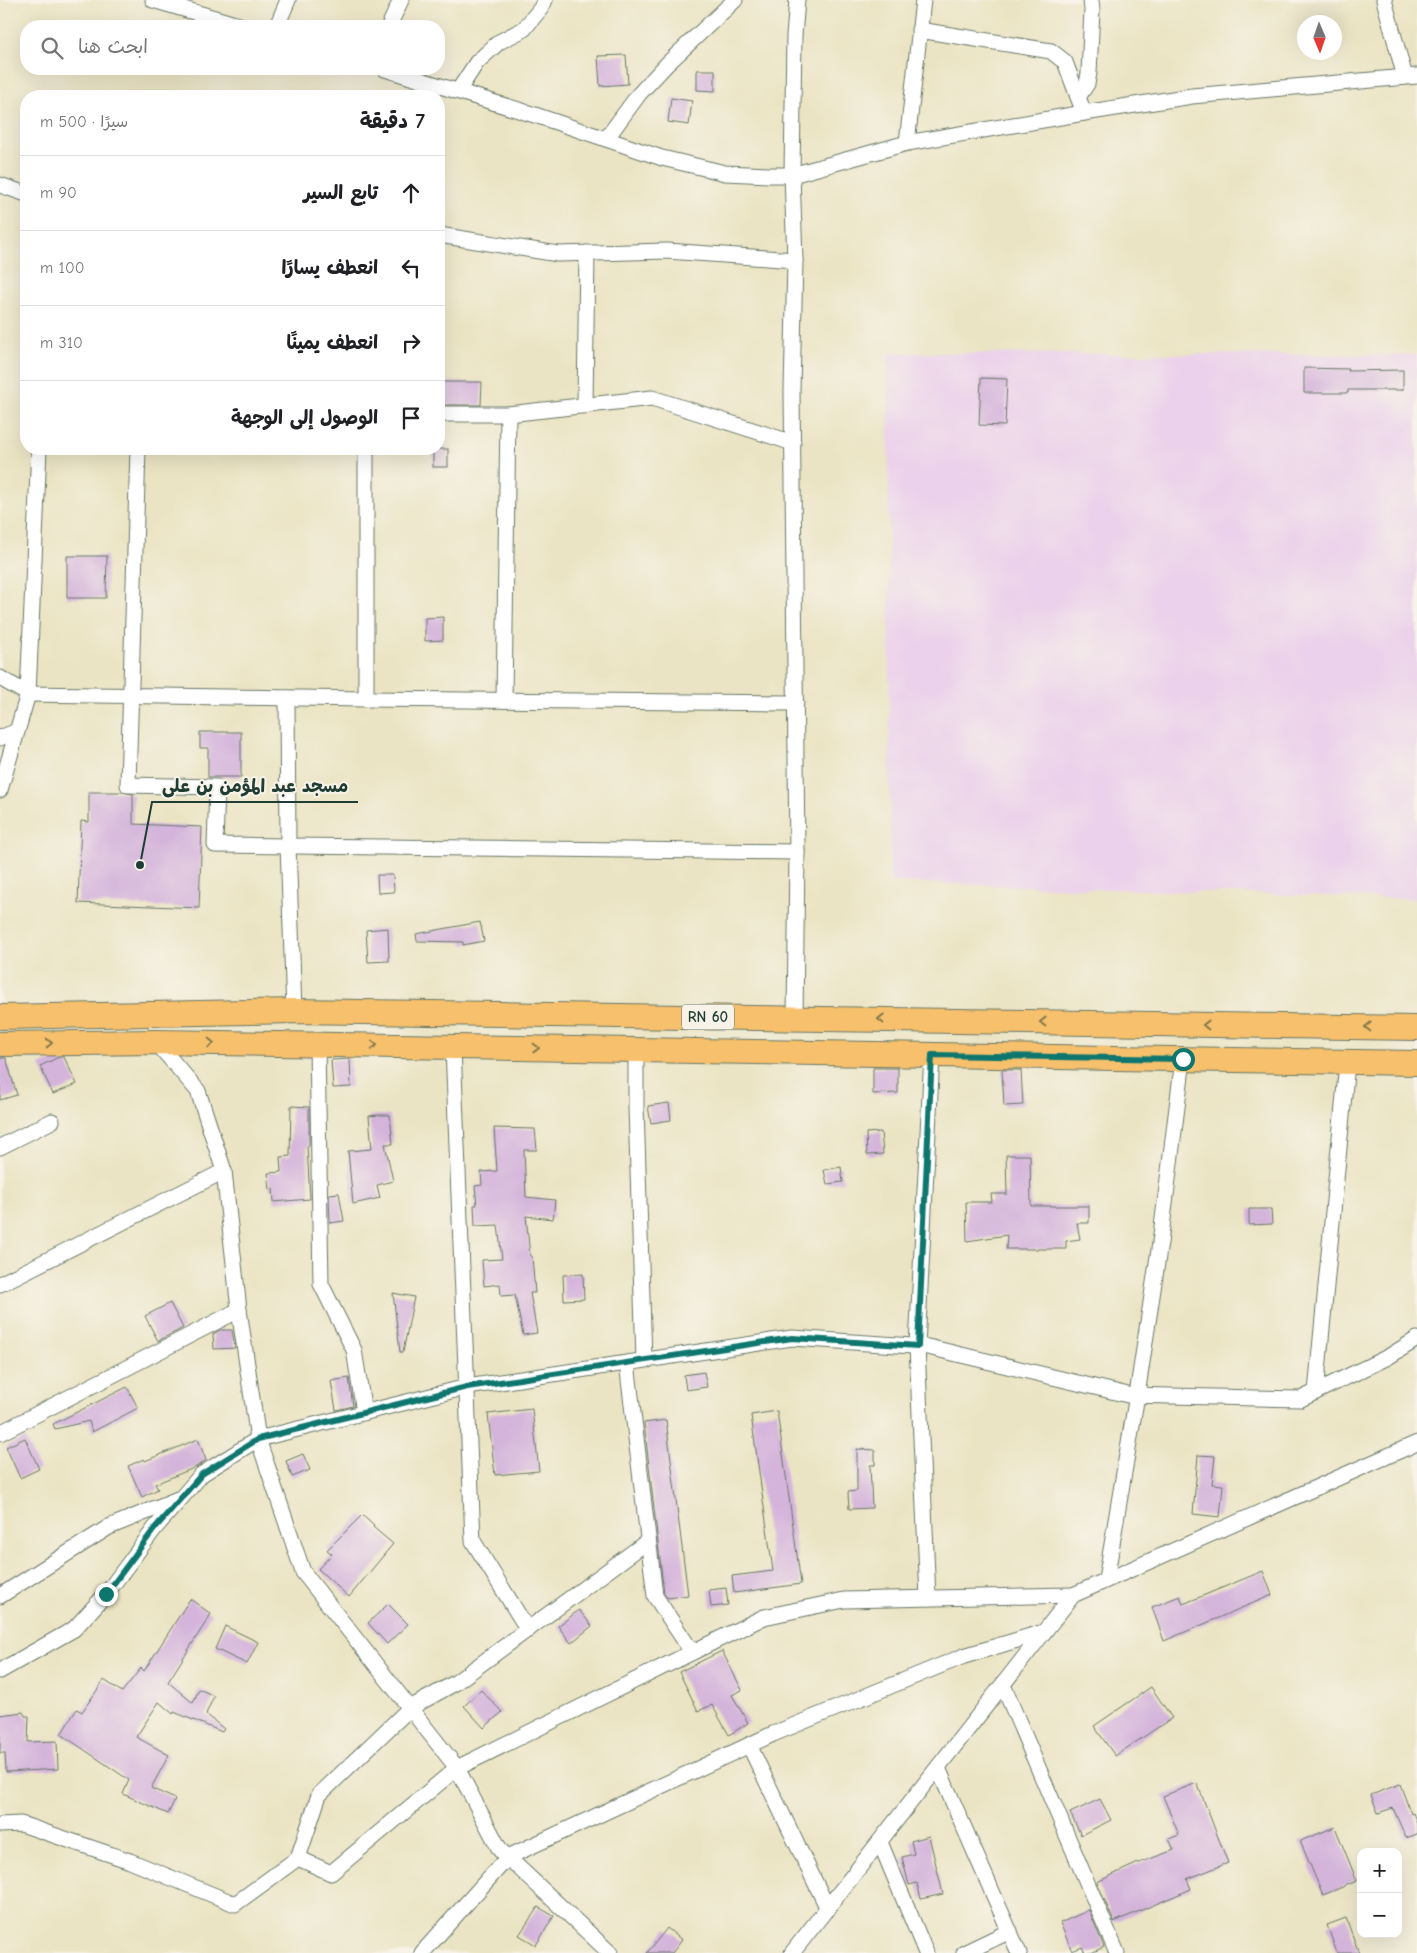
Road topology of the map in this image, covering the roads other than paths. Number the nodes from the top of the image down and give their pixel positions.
1 (157, 0) edge
2 (288, 0) edge
3 (401, 0) edge
4 (545, 0) edge
5 (735, 0) edge
6 (797, 0) edge
7 (923, 0) edge
8 (1091, 0) edge
9 (1384, 0) edge
10 (222, 20) edge
11 (280, 20) edge
12 (392, 20) edge
13 (919, 30) junction
14 (405, 75) edge
15 (1411, 76) edge
16 (458, 91) junction
17 (1078, 97) junction
18 (1084, 113) junction
19 (606, 139) junction
20 (907, 143) junction
21 (792, 175) junction
22 (0, 185) edge
23 (20, 192) edge
24 (445, 236) edge
25 (587, 253) junction
26 (795, 260) junction
27 (584, 406) junction
28 (445, 414) edge
29 (508, 414) junction
30 (793, 443) junction
31 (40, 455) edge
32 (138, 455) edge
33 (366, 455) edge
34 (0, 678) edge
35 (28, 694) junction
36 (130, 695) junction
37 (287, 698) junction
38 (366, 699) junction
39 (504, 700) junction
40 (796, 703) junction
41 (17, 731) junction
42 (0, 738) edge
43 (0, 790) edge
44 (288, 845) junction
45 (797, 852) junction
46 (294, 1011) junction
47 (0, 1017) edge
48 (795, 1018) junction
49 (1417, 1028) edge
50 (156, 1042) junction
51 (0, 1044) edge
52 (317, 1044) junction
53 (453, 1047) junction
54 (636, 1050) junction
55 (932, 1055) junction
56 (1183, 1059) junction
57 (1346, 1063) junction
58 (1417, 1063) edge
59 (52, 1121) dead end
60 (0, 1147) edge
61 (224, 1171) junction
62 (0, 1284) edge
63 (239, 1310) junction
64 (1417, 1339) edge
65 (918, 1346) junction
66 (644, 1360) junction
67 (627, 1363) junction
68 (467, 1387) junction
69 (1316, 1392) junction
70 (1137, 1395) junction
71 (364, 1412) junction
72 (0, 1433) edge
73 (258, 1439) junction
74 (1417, 1443) edge
75 (180, 1499) junction
76 (648, 1541) junction
77 (1106, 1580) junction
78 (1073, 1595) junction
79 (0, 1596) edge
80 (928, 1598) junction
81 (528, 1630) junction
82 (1044, 1632) junction
83 (692, 1652) junction
84 (0, 1671) edge
85 (1003, 1685) junction
86 (410, 1708) junction
87 (749, 1745) junction
88 (457, 1768) junction
89 (938, 1768) junction
90 (0, 1825) edge
91 (880, 1842) junction
92 (508, 1857) junction
93 (298, 1858) junction
94 (828, 1908) junction
95 (1010, 1932) junction
96 (422, 1953) edge
97 (610, 1953) edge
98 (792, 1953) edge
99 (926, 1953) edge
100 (964, 1953) edge
101 (1019, 1953) edge
102 (1117, 1953) edge

1 - 10 street
2 - 11 street
3 - 12 street
4 - 16 street
5 - 19 street
6 - 21 street
7 - 13 street
8 - 17 street
9 - 15 street
13 - 17 street
13 - 20 street
14 - 16 street
15 - 18 street
16 - 19 street
17 - 18 street
18 - 20 street
19 - 21 street
20 - 21 street
21 - 26 street
22 - 23 street
24 - 25 street
25 - 26 street
25 - 27 street
26 - 30 street
27 - 29 street
27 - 30 street
28 - 29 street
29 - 39 street
30 - 40 street
31 - 35 street
32 - 36 street
33 - 38 street
34 - 35 street
35 - 36 street
35 - 41 street
36 - 37 street
36 - 44 street
37 - 38 street
37 - 44 street
38 - 39 street
39 - 40 street
40 - 45 street
41 - 42 street
41 - 43 street
44 - 45 street
44 - 46 street
45 - 48 street
46 - 47 main road, RN 60
46 - 48 main road, RN 60
49 -> 48 main road, RN 60
51 -> 50 main road, RN 60
50 -> 52 main road, RN 60
50 - 61 street
52 -> 53 main road, RN 60
52 - 71 street
53 -> 54 main road, RN 60
53 - 68 street
54 - 55 main road, RN 60
54 - 66 street
55 - 56 main road, RN 60
55 - 65 street
56 - 57 main road, RN 60
56 - 70 street
57 - 58 main road, RN 60
57 - 69 street
59 - 60 street
61 - 62 street
61 - 63 street
63 - 72 street
63 - 73 street
64 - 69 street
65 - 66 street
65 - 70 street
65 - 80 street
66 - 67 street
67 - 68 street
67 - 76 street
68 - 71 street
68 - 81 street
69 - 70 street
70 - 77 street
71 - 73 street
73 - 75 street
73 - 86 street
74 - 77 street
75 - 79 street
75 - 84 street
76 - 81 street
76 - 83 street
77 - 78 street
78 - 80 street
78 - 82 street
80 - 83 street
81 - 86 street
82 - 85 street
82 - 87 street
83 - 88 street
85 - 89 street
85 - 102 street
86 - 88 street
86 - 93 street
87 - 92 street
87 - 94 street
88 - 92 street
88 - 93 street
89 - 91 street
89 - 95 street
90 - 93 street
91 - 94 street
91 - 99 street
92 - 96 street
92 - 97 street
94 - 98 street
95 - 100 street
95 - 101 street

